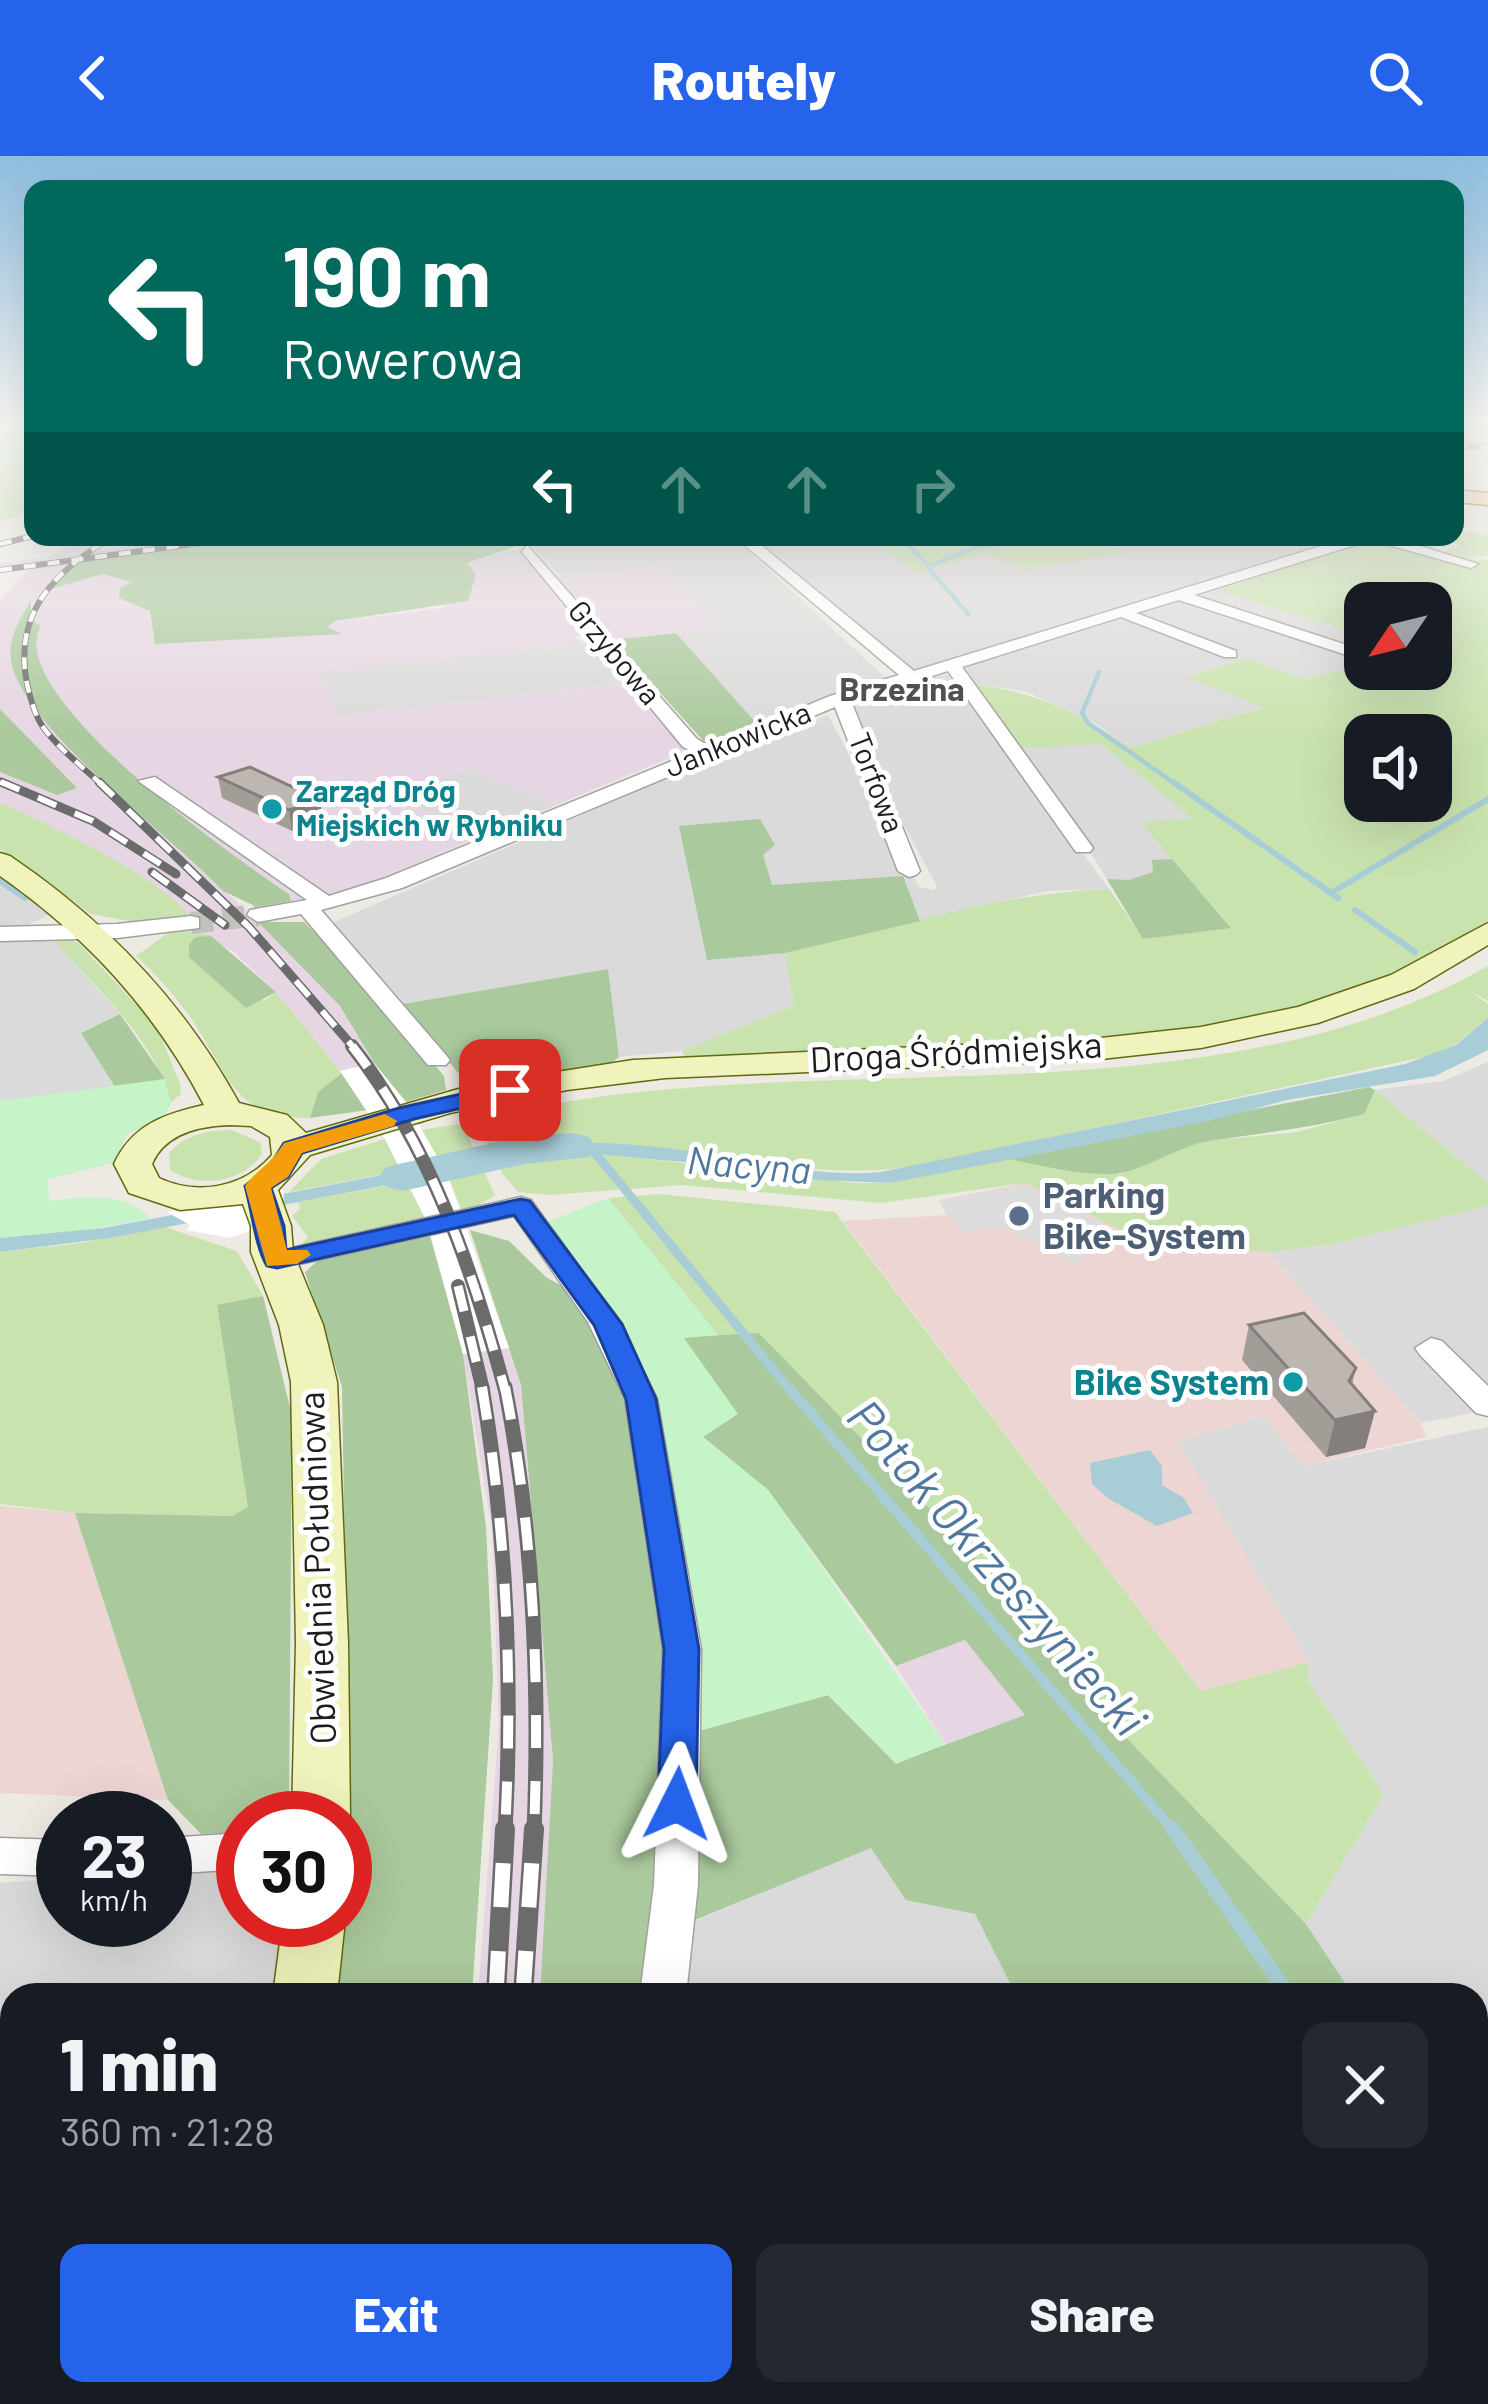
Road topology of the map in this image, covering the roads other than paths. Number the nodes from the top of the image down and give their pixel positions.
1 (753, 546) edge
2 (1336, 546) edge
3 (1407, 546) edge
4 (527, 549) dead end
5 (1471, 564) dead end
6 (1177, 594) junction
7 (1118, 611) junction
8 (1332, 626) dead end
9 (1301, 635) junction
10 (1344, 649) edge
11 (1230, 654) dead end
12 (951, 663) junction
13 (910, 676) junction
14 (836, 700) junction
15 (705, 752) junction
16 (148, 781) dead end
17 (1083, 848) dead end
18 (0, 862) edge
19 (909, 871) dead end
20 (316, 906) junction
21 (258, 914) tunnel mouth
22 (191, 922) tunnel mouth
23 (88, 932) junction
24 (1488, 932) edge
25 (0, 934) edge
26 (437, 1060) dead end
27 (195, 1061) junction
28 (227, 1114) junction
29 (188, 1120) junction
30 (289, 1139) junction
31 (257, 1186) junction
32 (215, 1198) junction
33 (266, 1243) junction
34 (1431, 1348) dead end
35 (1488, 1406) edge
36 (321, 1791) edge
37 (0, 1856) edge
38 (36, 1857) edge
39 (311, 1947) edge
40 (306, 1983) edge
41 (664, 1983) edge

1 - 13 street
2 - 6 street, Jankowicka
3 - 5 street
4 - 15 street, Grzybowa
6 - 7 street, Jankowicka
6 - 9 street
7 - 11 street
7 - 12 street, Jankowicka
8 - 9 street
9 - 10 street
12 - 13 street, Jankowicka
12 - 17 street
13 - 14 street, Jankowicka
14 - 15 street, Jankowicka
14 - 19 street, Torfowa
15 - 20 street, Jankowicka
16 - 20 street
18 - 23 main road
20 - 21 street, Jankowicka
20 - 26 street
22 - 23 street
23 - 25 street
23 - 27 main road
24 - 30 main road, Droga Śródmiejska
27 - 28 main road
27 - 29 main road
28 - 29 main road
28 - 30 main road
29 - 32 main road
30 - 31 main road
31 - 32 main road
31 - 33 main road, Obwiednia Południowa
32 - 33 main road, Obwiednia Południowa
33 - 36 main road, Obwiednia Południowa
33 - 41 street
34 - 35 street
37 - 38 street
39 - 40 main road

